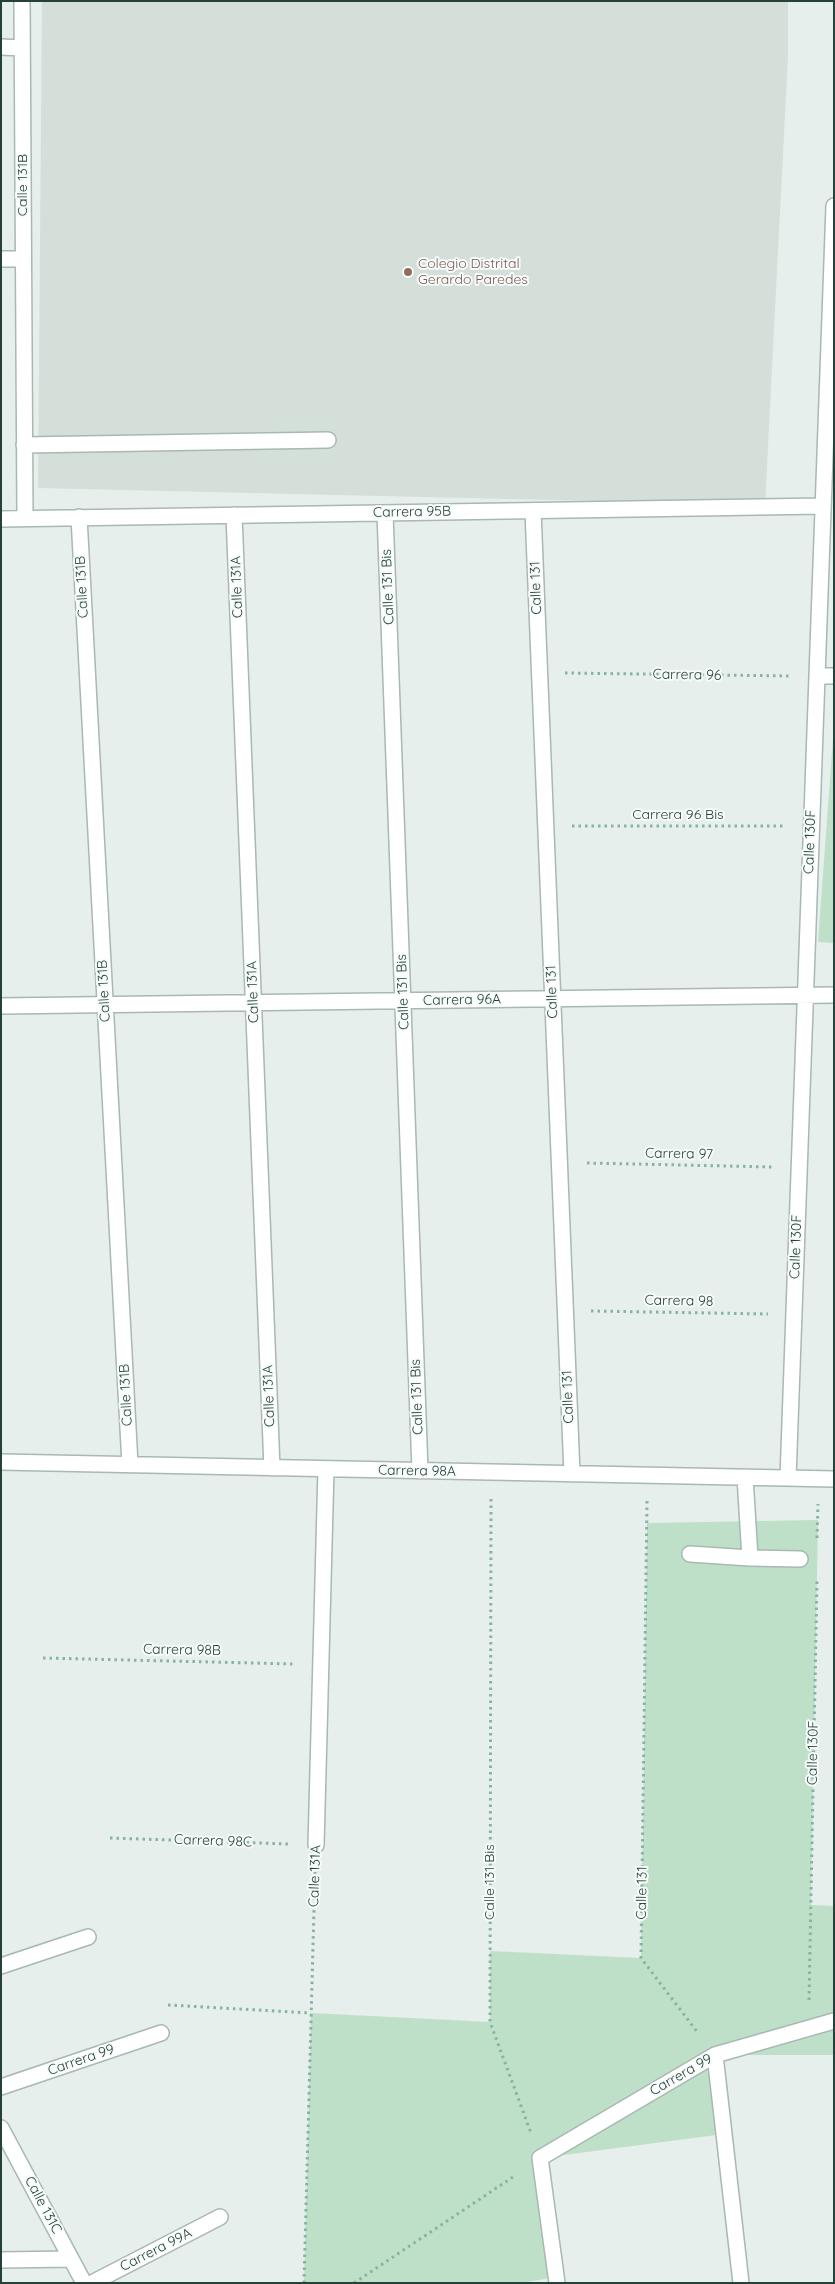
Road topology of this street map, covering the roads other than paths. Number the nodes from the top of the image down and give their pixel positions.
1 (22, 1) edge
2 (1, 47) edge
3 (22, 48) junction
4 (834, 206) edge
5 (1, 259) edge
6 (23, 259) junction
7 (830, 427) edge
8 (328, 440) dead end
9 (24, 445) junction
10 (822, 506) junction
11 (533, 511) junction
12 (385, 513) junction
13 (234, 515) junction
14 (79, 517) junction
15 (25, 518) junction
16 (1, 519) edge
17 (817, 676) junction
18 (834, 676) edge
19 (805, 994) junction
20 (834, 995) edge
21 (552, 998) junction
22 (403, 1000) junction
23 (254, 1003) junction
24 (105, 1004) junction
25 (1, 1006) edge
26 (1, 1462) edge
27 (130, 1465) junction
28 (272, 1468) junction
29 (326, 1469) junction
30 (420, 1471) junction
31 (572, 1474) junction
32 (745, 1477) junction
33 (788, 1478) junction
34 (834, 1479) edge
35 (690, 1554) dead end
36 (750, 1558) junction
37 (800, 1559) dead end
38 (316, 1845) road end
39 (88, 1936) dead end
40 (1, 1966) edge
41 (834, 2022) edge
42 (161, 2033) dead end
43 (715, 2055) junction
44 (1, 2087) edge
45 (1, 2128) edge
46 (220, 2217) dead end
47 (71, 2259) junction
48 (1, 2260) edge
49 (84, 2283) edge
50 (92, 2283) edge
51 (557, 2283) edge
52 (741, 2283) edge

1 - 3 street, Calle 131B
2 - 3 street
3 - 6 street, Calle 131B
4 - 7 street, Calle 130F
5 - 6 street
6 - 9 street, Calle 131B
7 - 10 street, Calle 130F
8 - 9 street
9 - 15 street, Calle 131B
10 - 11 street, Carrera 95B
10 - 17 street, Calle 130F
11 - 12 street, Carrera 95B
11 - 21 street, Calle 131
12 - 13 street, Carrera 95B
12 - 22 street, Calle 131 Bis
13 - 14 street, Carrera 95B
13 - 23 street, Calle 131A
14 - 15 street, Carrera 95B
14 - 24 street, Calle 131B
15 - 16 street, Carrera 95B
17 - 18 street
17 - 19 street, Calle 130F
19 - 20 street, Carrera 96A
19 - 21 street, Carrera 96A
19 - 33 street, Calle 130F
21 - 22 street, Carrera 96A
21 - 31 street, Calle 131
22 - 23 street, Carrera 96A
22 - 30 street, Calle 131 Bis
23 - 24 street, Carrera 96A
23 - 28 street, Calle 131A
24 - 25 street, Carrera 96A
24 - 27 street, Calle 131B
26 - 27 street, Carrera 98A
27 - 28 street, Carrera 98A
28 - 29 street, Carrera 98A
29 - 30 street, Carrera 98A
29 - 38 street, Calle 131A
30 - 31 street, Carrera 98A
31 - 32 street, Carrera 98A
32 - 33 street, Carrera 98A
32 - 36 street
33 - 34 street, Carrera 98A
35 - 36 street
36 - 37 street
39 - 40 street
41 - 43 street, Carrera 99
42 - 44 street, Carrera 99
43 - 51 street, Carrera 99
43 - 52 street
45 - 47 street, Calle 131C
46 - 50 street, Carrera 99A
47 - 48 street
47 - 49 street, Calle 131C

